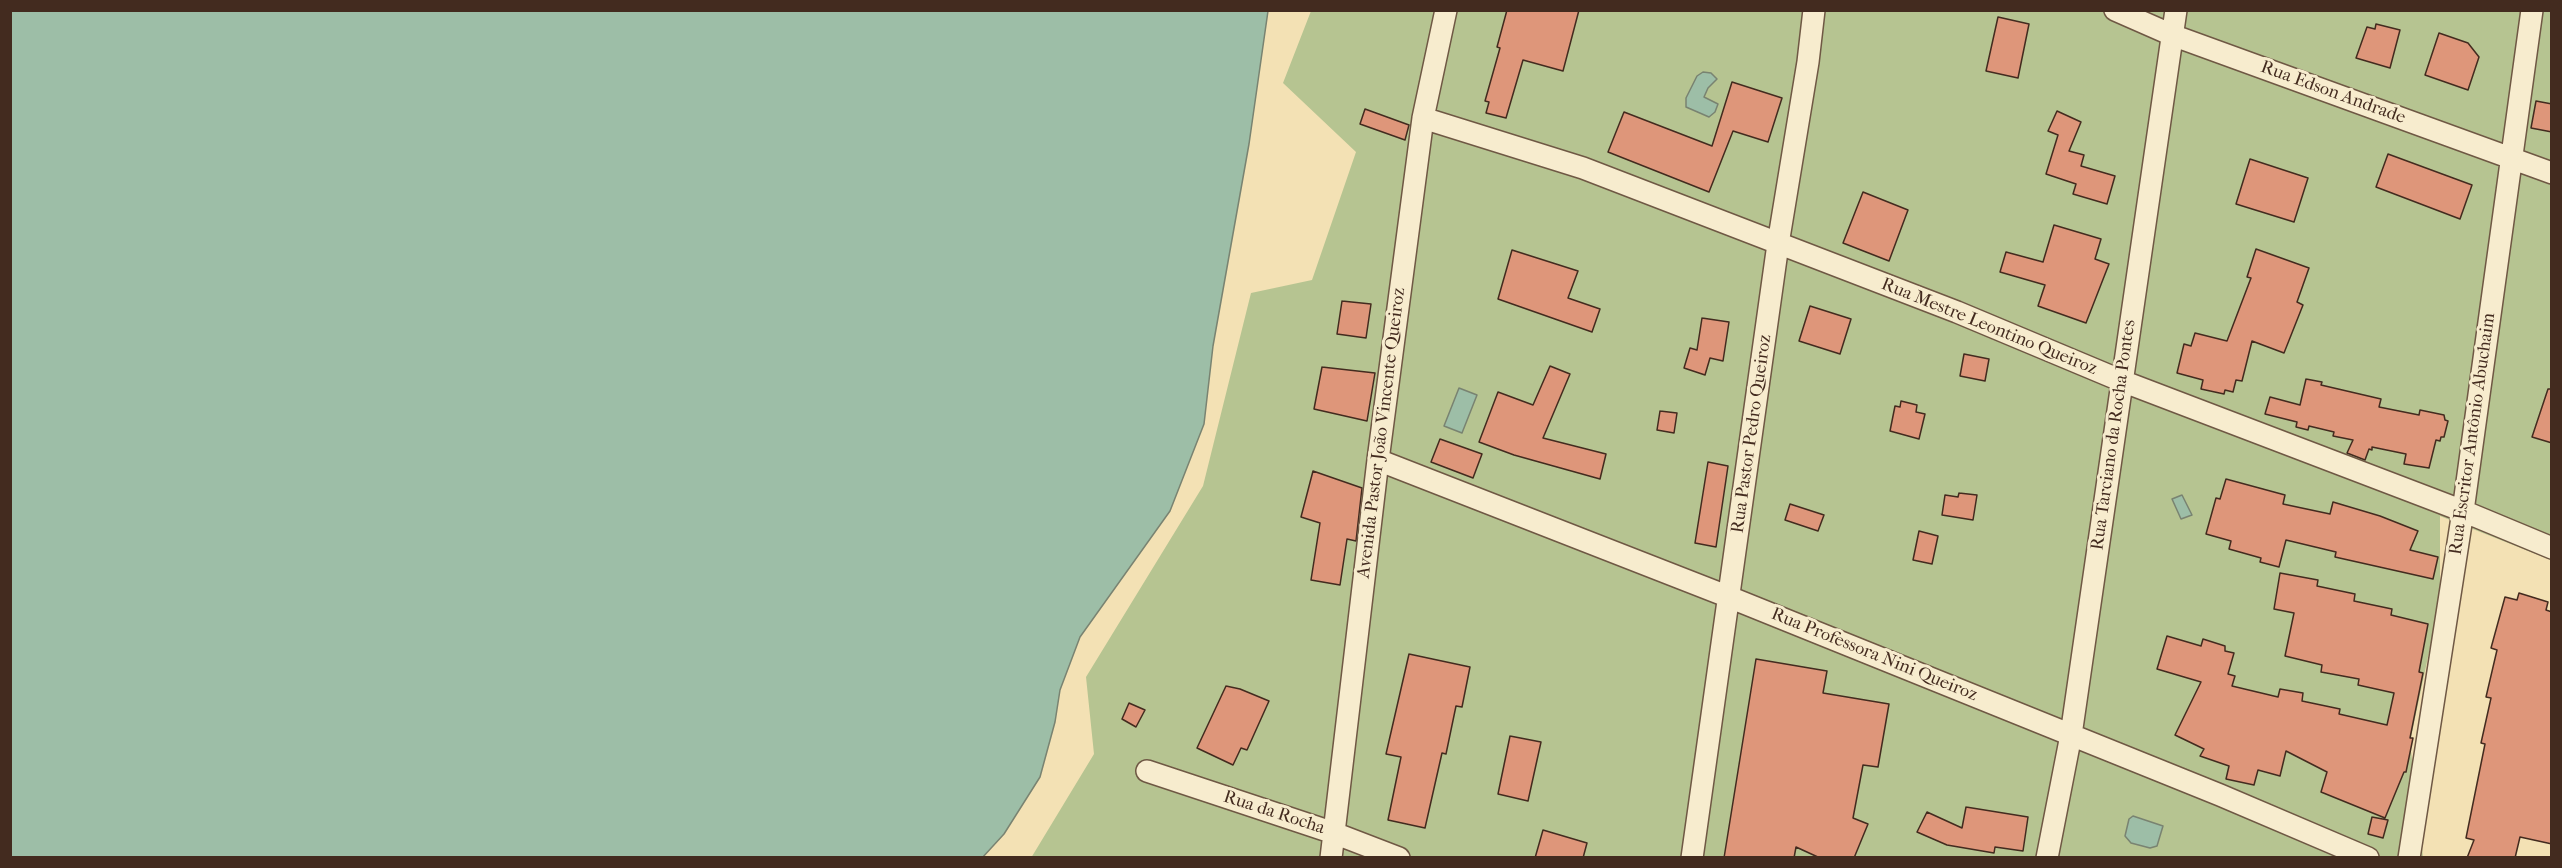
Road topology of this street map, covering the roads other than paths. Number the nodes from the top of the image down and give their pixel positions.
1 (1446, 10) edge
2 (1814, 10) edge
3 (2115, 10) edge
4 (2176, 10) edge
5 (2532, 10) edge
6 (2172, 35) junction
7 (1423, 118) junction
8 (2511, 158) junction
9 (2552, 173) edge
10 (1778, 244) junction
11 (2122, 381) junction
12 (1378, 460) junction
13 (2463, 511) junction
14 (2552, 548) edge
15 (1729, 597) junction
16 (2071, 735) junction
17 (1147, 771) dead end
18 (1334, 833) junction
19 (1331, 858) edge
20 (1399, 858) edge
21 (1692, 858) edge
22 (2047, 858) edge
23 (2368, 858) edge
24 (2409, 858) edge

1 - 7 street, Avenida Pastor João Vincente Queiroz
2 - 10 street, Rua Pastor Pedro Queiroz
3 - 6 street, Rua Edson Andrade
4 - 6 street, Rua Tarciano da Rocha Pontes
5 - 8 street, Rua Escritor Antônio Abuchaim
6 - 8 street, Rua Edson Andrade
6 - 11 street, Rua Tarciano da Rocha Pontes
7 - 10 street, Rua Mestre Leontino Queiroz
7 - 12 street, Avenida Pastor João Vincente Queiroz
8 - 9 street, Rua Edson Andrade
8 - 13 street, Rua Escritor Antônio Abuchaim
10 - 11 street, Rua Mestre Leontino Queiroz
10 - 15 street, Rua Pastor Pedro Queiroz
11 - 13 street, Rua Mestre Leontino Queiroz
11 - 16 street, Rua Tarciano da Rocha Pontes
12 - 15 street, Rua Professora Nini Queiroz
12 - 18 street, Avenida Pastor João Vincente Queiroz
13 - 14 street, Rua Mestre Leontino Queiroz
13 - 24 street, Rua Escritor Antônio Abuchaim
15 - 16 street, Rua Professora Nini Queiroz
15 - 21 street, Rua Pastor Pedro Queiroz
16 - 22 street, Rua Tarciano da Rocha Pontes
16 - 23 street, Rua Professora Nini Queiroz
17 - 18 street, Rua da Rocha
18 - 19 street, Avenida Pastor João Vincente Queiroz
18 - 20 street, Rua da Rocha

